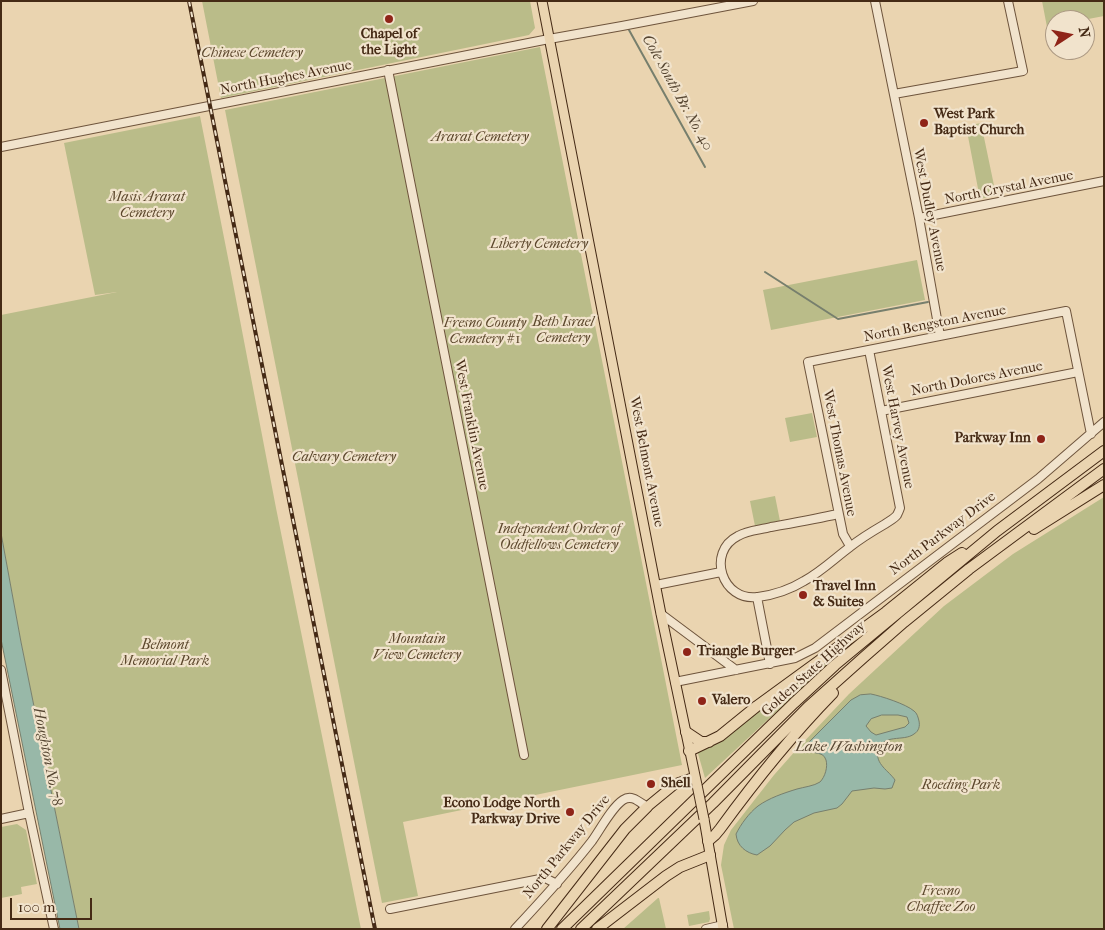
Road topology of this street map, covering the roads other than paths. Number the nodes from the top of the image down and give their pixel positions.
1 (542, 1) edge
2 (753, 1) edge
3 (875, 1) edge
4 (1008, 1) edge
5 (549, 39) junction
6 (388, 70) junction
7 (894, 94) junction
8 (1, 146) edge
9 (1104, 181) edge
10 (919, 218) junction
11 (940, 336) junction
12 (869, 350) junction
13 (808, 362) joint
14 (1078, 372) junction
15 (881, 411) junction
16 (1104, 422) edge
17 (1091, 434) junction
18 (1104, 442) edge
19 (1104, 451) edge
20 (1104, 469) edge
21 (1073, 474) junction
22 (1104, 485) edge
23 (838, 514) junction
24 (997, 531) junction
25 (850, 546) junction
26 (969, 569) junction
27 (721, 572) junction
28 (656, 585) junction
29 (757, 597) junction
30 (661, 614) junction
31 (864, 657) junction
32 (770, 664) junction
33 (1, 670) edge
34 (736, 670) junction
35 (675, 682) junction
36 (686, 732) junction
37 (710, 742) junction
38 (689, 751) junction
39 (524, 755) dead end
40 (696, 781) junction
41 (647, 807) junction
42 (29, 813) junction
43 (1, 819) edge
44 (708, 841) junction
45 (710, 855) junction
46 (557, 884) junction
47 (390, 909) dead end
48 (723, 927) edge
49 (54, 929) edge
50 (516, 929) edge
51 (547, 929) edge
52 (562, 929) edge
53 (581, 929) edge
54 (597, 929) edge
55 (706, 929) edge

1 - 5 main road, West Belmont Avenue
2 - 5 street, North Hughes Avenue
3 - 7 street, West Dudley Avenue
4 - 7 street
5 - 6 street, North Hughes Avenue
5 - 28 main road, West Belmont Avenue
6 - 8 street, North Hughes Avenue
6 - 39 street, West Franklin Avenue
7 - 10 street, West Dudley Avenue
9 - 10 street, North Crystal Avenue
10 - 11 street, West Dudley Avenue
11 - 12 street, North Bengston Avenue
11 - 14 street, North Bengston Avenue
12 - 13 street, North Bengston Avenue
12 - 15 street, West Harvey Avenue
13 - 23 street, West Thomas Avenue
14 - 15 street, North Dolores Avenue
14 - 17 street
15 - 25 street, West Harvey Avenue
16 - 17 street, North Parkway Drive
17 - 32 street, North Parkway Drive
18 - 21 highway
19 - 21 highway, Golden State Highway
20 - 26 highway, Golden State Highway
21 - 24 highway, Golden State Highway
22 - 26 highway
23 - 25 street, West Thomas Avenue
23 - 27 street
24 - 37 highway
24 - 52 highway, Golden State Highway
25 - 29 street
26 - 31 highway, Golden State Highway
27 - 28 street
27 - 29 street
28 - 30 main road, West Belmont Avenue
29 - 32 street
30 - 34 street
30 - 35 main road, West Belmont Avenue
31 - 44 highway
31 - 53 highway, Golden State Highway
32 - 34 street, North Parkway Drive
33 - 42 street
34 - 35 street, North Parkway Drive
35 - 36 main road, West Belmont Avenue
36 - 37 highway
36 - 38 main road, West Belmont Avenue
37 - 38 highway
38 - 40 main road, West Belmont Avenue
40 - 41 main road
40 - 44 main road, West Belmont Avenue, bridge
41 - 46 street, North Parkway Drive
41 - 51 highway
42 - 43 street
42 - 49 street
44 - 45 main road, West Belmont Avenue
45 - 48 main road, West Belmont Avenue
45 - 54 highway
46 - 47 street
46 - 50 street, North Parkway Drive
48 - 55 street

